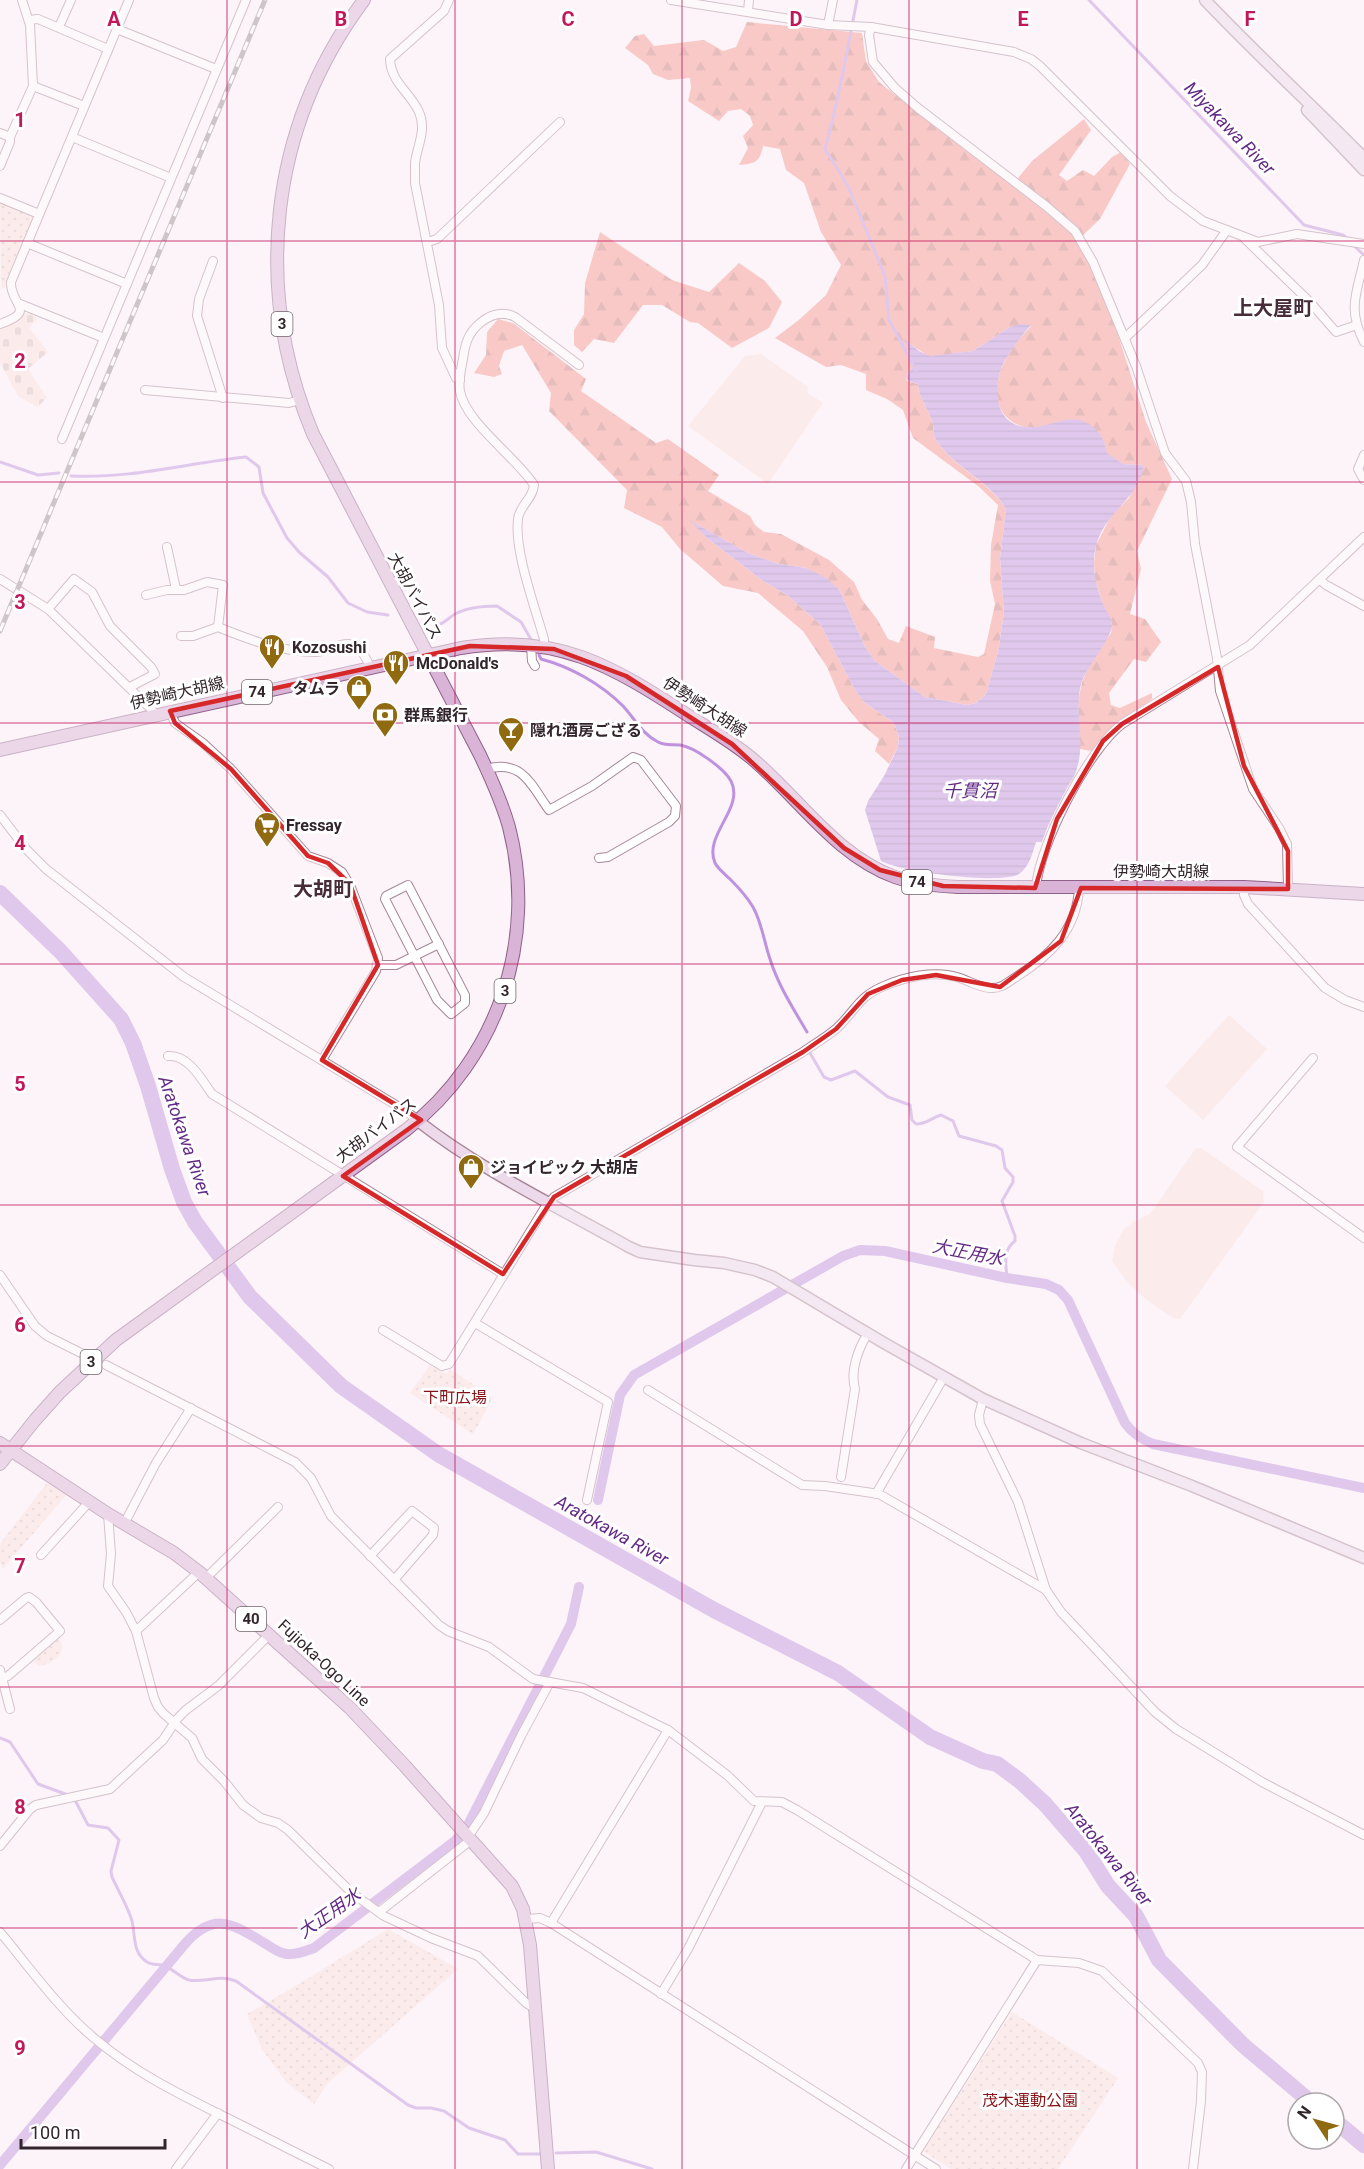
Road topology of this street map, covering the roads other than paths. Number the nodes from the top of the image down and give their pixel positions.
1 (22, 0) edge
2 (71, 0) edge
3 (129, 0) edge
4 (246, 0) edge
5 (364, 0) edge
6 (449, 0) edge
7 (671, 0) edge
8 (749, 0) edge
9 (833, 0) edge
10 (1205, 0) edge
11 (747, 12) junction
12 (29, 20) junction
13 (828, 25) junction
14 (59, 27) junction
15 (871, 27) junction
16 (117, 28) junction
17 (108, 48) junction
18 (216, 69) junction
19 (1280, 77) junction
20 (33, 86) junction
21 (84, 106) junction
22 (560, 122) dead end
23 (0, 132) edge
24 (72, 136) junction
25 (10, 137) junction
26 (1364, 158) edge
27 (0, 166) edge
28 (1364, 170) edge
29 (171, 178) junction
30 (0, 198) edge
31 (39, 214) junction
32 (1227, 230) junction
33 (1242, 236) junction
34 (428, 242) junction
35 (27, 243) junction
36 (1364, 244) edge
37 (1364, 260) edge
38 (213, 261) dead end
39 (127, 284) junction
40 (20, 304) junction
41 (0, 324) edge
42 (1357, 325) junction
43 (104, 338) junction
44 (1125, 338) junction
45 (1364, 342) edge
46 (579, 365) dead end
47 (460, 380) junction
48 (145, 390) dead end
49 (223, 398) junction
50 (300, 400) junction
51 (62, 439) dead end
52 (1364, 456) edge
53 (1364, 480) edge
54 (1364, 537) edge
55 (167, 547) dead end
56 (0, 579) edge
57 (1320, 580) junction
58 (176, 590) junction
59 (146, 595) dead end
60 (1364, 606) edge
61 (48, 609) junction
62 (218, 627) junction
63 (181, 636) dead end
64 (531, 646) junction
65 (544, 647) junction
66 (428, 655) junction
67 (535, 666) dead end
68 (1218, 667) junction
69 (371, 669) junction
70 (130, 687) junction
71 (170, 711) junction
72 (156, 714) junction
73 (0, 750) edge
74 (486, 769) junction
75 (0, 815) edge
76 (600, 858) dead end
77 (1244, 887) junction
78 (1036, 888) junction
79 (1079, 888) junction
80 (1288, 889) junction
81 (1364, 894) edge
82 (439, 944) junction
83 (415, 956) junction
84 (378, 964) junction
85 (1364, 1006) edge
86 (168, 1056) dead end
87 (1313, 1058) dead end
88 (322, 1060) junction
89 (418, 1121) junction
90 (343, 1176) junction
91 (549, 1202) junction
92 (1364, 1238) edge
93 (503, 1274) junction
94 (0, 1275) edge
95 (474, 1323) junction
96 (383, 1330) dead end
97 (868, 1334) junction
98 (82, 1354) dead end
99 (106, 1365) dead end
100 (944, 1377) junction
101 (648, 1390) dead end
102 (983, 1399) junction
103 (191, 1408) junction
104 (5, 1447) edge
105 (0, 1464) edge
106 (841, 1477) dead end
107 (876, 1494) junction
108 (587, 1500) dead end
109 (90, 1502) junction
110 (278, 1507) dead end
111 (108, 1514) junction
112 (124, 1524) junction
113 (41, 1555) dead end
114 (370, 1556) junction
115 (1364, 1558) edge
116 (202, 1575) junction
117 (394, 1580) junction
118 (1046, 1590) junction
119 (0, 1620) edge
120 (136, 1631) junction
121 (269, 1635) junction
122 (1, 1674) edge
123 (548, 1682) junction
124 (10, 1709) dead end
125 (174, 1725) junction
126 (668, 1730) junction
127 (762, 1802) junction
128 (466, 1834) junction
129 (1364, 1835) edge
130 (0, 1846) edge
131 (378, 1911) junction
132 (525, 1918) junction
133 (550, 1923) junction
134 (0, 1932) edge
135 (1037, 1960) junction
136 (661, 1994) junction
137 (537, 2010) junction
138 (218, 2113) junction
139 (915, 2155) junction
140 (176, 2169) edge
141 (329, 2169) edge
142 (548, 2169) edge
143 (906, 2169) edge
144 (936, 2169) edge
145 (1193, 2169) edge

1 - 12 street
2 - 14 street
3 - 16 street
4 - 18 street
5 - 50 main road, 大胡バイパス / 3
6 - 34 street
7 - 11 street
8 - 11 street
9 - 13 street
10 - 19 street
11 - 13 street
12 - 14 street
12 - 20 street
13 - 15 street
14 - 17 street
15 - 32 street
15 - 44 street
16 - 17 street
16 - 18 street
17 - 21 street
18 - 29 street
19 - 26 street
19 - 28 street
20 - 21 street
20 - 25 street
21 - 24 street
22 - 34 street
23 - 25 street
24 - 29 street
24 - 31 street
25 - 27 street
29 - 39 street
30 - 31 street
31 - 35 street
32 - 33 street
32 - 44 street
33 - 36 street
33 - 42 street
34 - 47 street
35 - 39 street
35 - 40 street
37 - 42 street
38 - 49 street
39 - 43 street
40 - 41 street
40 - 43 street
42 - 45 street
43 - 51 street
44 - 68 street
46 - 47 street
47 - 65 street
48 - 49 street
49 - 50 street
50 - 66 main road, 大胡バイパス / 3
52 - 53 street
54 - 57 street
55 - 58 street
56 - 61 street
57 - 60 street
57 - 68 street
58 - 59 street
58 - 62 street
61 - 70 street
61 - 70 street
62 - 63 street
62 - 69 street
64 - 65 main road, 伊勢崎大胡線 / 74
64 - 66 main road, 伊勢崎大胡線 / 74
64 - 67 street
65 - 78 main road, 伊勢崎大胡線 / 74
66 - 69 main road, 伊勢崎大胡線 / 74
66 - 74 main road, 大胡バイパス / 3
68 - 78 street
68 - 80 street
69 - 71 main road, 伊勢崎大胡線 / 74
70 - 72 street
71 - 72 main road, 伊勢崎大胡線 / 74
71 - 84 street
72 - 73 main road, 伊勢崎大胡線 / 74
74 - 76 street
74 - 89 main road, 大胡バイパス / 3
75 - 88 street
77 - 79 main road, 伊勢崎大胡線 / 74
77 - 80 main road, 伊勢崎大胡線 / 74
77 - 85 street
78 - 79 main road, 伊勢崎大胡線 / 74
79 - 91 street
80 - 81 main road, 伊勢崎大胡線 / 74
82 - 83 street
82 - 83 street
82 - 83 street
83 - 84 street
84 - 88 street
86 - 90 street
87 - 92 street
88 - 89 street
89 - 90 main road, 大胡バイパス / 3
89 - 91 street
90 - 93 street
90 - 104 main road, 大胡バイパス / 3
91 - 93 street
91 - 97 street
93 - 95 street
94 - 98 street
95 - 96 street
95 - 108 street
97 - 100 street
97 - 106 street
99 - 103 street
100 - 102 street
100 - 107 street
101 - 107 street
102 - 115 street
102 - 118 street
103 - 112 street
103 - 114 street
104 - 105 main road, 大胡バイパス / 3
104 - 109 main road, Fujioka-Ogo Line / 40
107 - 118 street
109 - 111 main road, Fujioka-Ogo Line / 40
109 - 113 street
110 - 116 street
111 - 112 main road, Fujioka-Ogo Line / 40
111 - 120 street
112 - 116 main road, Fujioka-Ogo Line / 40
114 - 117 street
114 - 117 street
116 - 120 street
116 - 121 main road, Fujioka-Ogo Line / 40
117 - 123 street
118 - 129 street
119 - 122 street
120 - 125 street
121 - 125 street
121 - 128 main road, Fujioka-Ogo Line / 40
122 - 124 street
123 - 126 street
123 - 128 street
125 - 130 street
125 - 131 street
126 - 127 street
126 - 133 street
127 - 135 street
127 - 136 street
128 - 131 street
128 - 132 main road, Fujioka-Ogo Line / 40
131 - 137 street
132 - 133 street
132 - 137 main road, Fujioka-Ogo Line / 40
133 - 136 street
134 - 138 street
135 - 139 street
135 - 145 street
136 - 139 street
137 - 142 main road, Fujioka-Ogo Line / 40
138 - 140 street
138 - 141 street
139 - 143 street
139 - 144 street

